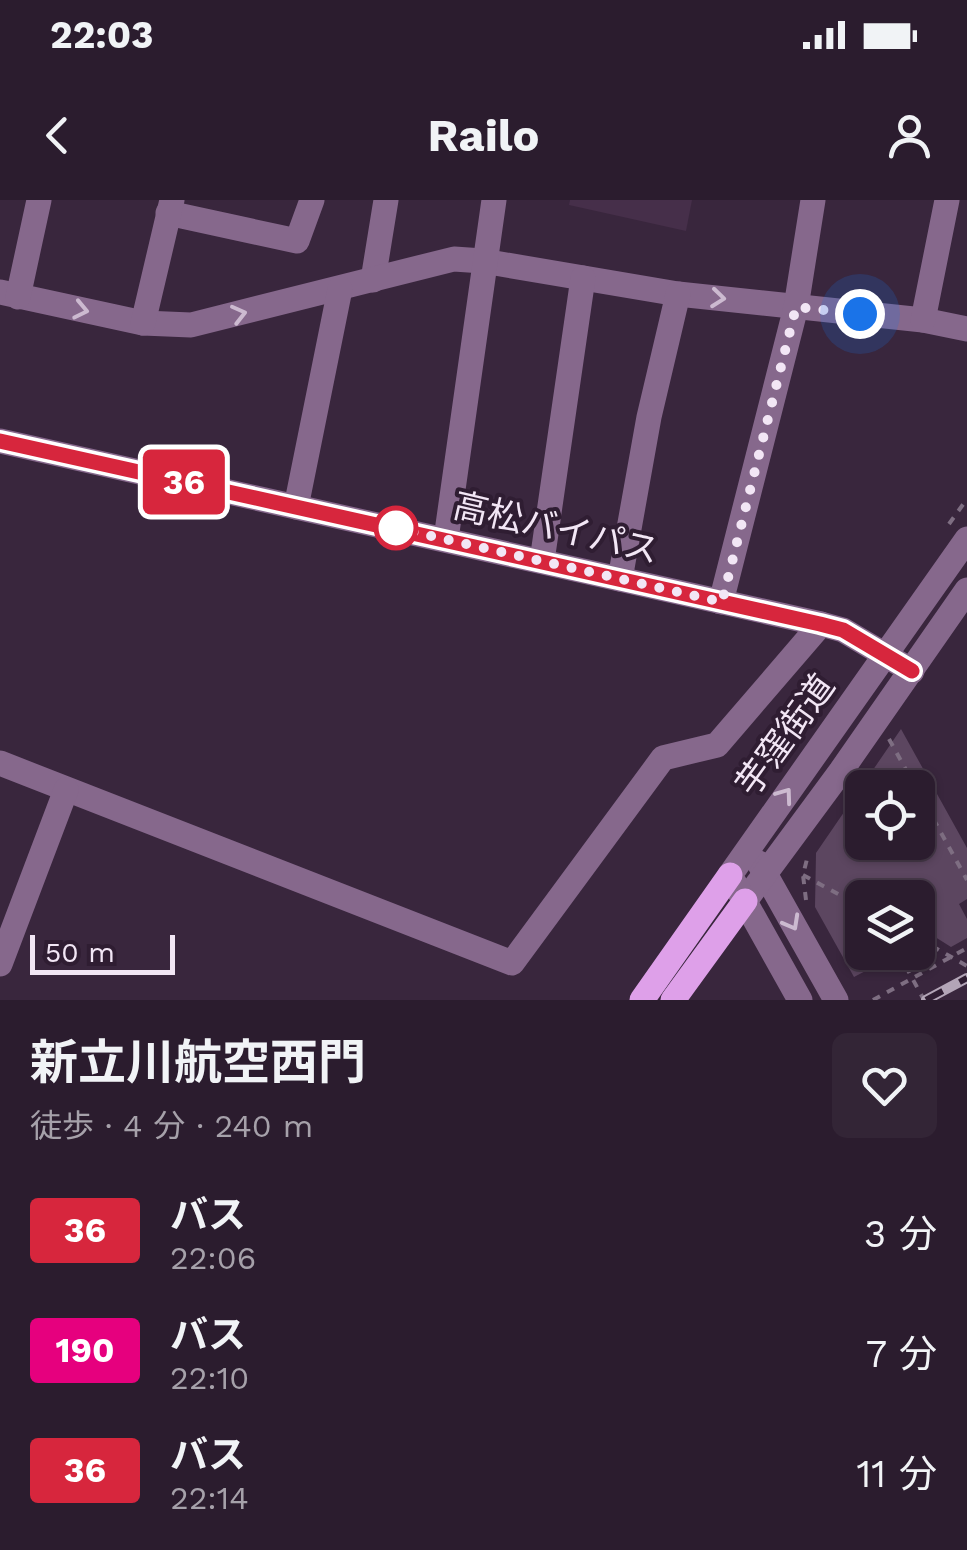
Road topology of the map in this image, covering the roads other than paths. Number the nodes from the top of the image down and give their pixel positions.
1 (39, 200) edge
2 (312, 200) edge
3 (386, 200) edge
4 (494, 200) edge
5 (813, 200) edge
6 (947, 200) edge
7 (170, 206) edge
8 (483, 260) junction
9 (583, 278) junction
10 (373, 280) junction
11 (340, 289) junction
12 (678, 294) junction
13 (9, 295) edge
14 (796, 307) junction
15 (924, 320) junction
16 (143, 322) junction
17 (967, 329) edge
18 (0, 441) edge
19 (296, 508) junction
20 (446, 539) junction
21 (967, 539) edge
22 (542, 561) junction
23 (620, 579) junction
24 (967, 590) edge
25 (722, 602) junction
26 (820, 624) junction
27 (884, 654) junction
28 (912, 671) junction
29 (0, 763) edge
30 (66, 790) junction
31 (749, 845) junction
32 (730, 875) junction
33 (766, 875) junction
34 (745, 902) junction
35 (0, 964) edge
36 (642, 1000) edge
37 (673, 1000) edge
38 (800, 1000) edge
39 (836, 1000) edge

1 - 13 street
2 - 7 street
3 - 10 street
4 - 8 street
5 - 14 street
6 - 15 street
7 - 16 street
8 - 9 street
8 - 10 street
8 - 20 street
9 - 12 street
9 - 22 street
10 - 11 street
16 -> 11 street
11 - 19 street
12 -> 14 street
12 - 23 street
13 -> 16 street
14 - 15 street
14 - 25 street
15 - 17 street
18 - 19 street, 高松バイパス
19 - 20 street, 高松バイパス
20 - 22 street, 高松バイパス
21 - 27 street, 芋窪街道
22 - 23 street, 高松バイパス
23 - 25 street, 高松バイパス
24 - 28 street, 芋窪街道
25 - 26 street, 高松バイパス
26 - 27 street, 高松バイパス
26 - 30 street
27 - 28 street, 高松バイパス
31 -> 27 street, 芋窪街道
28 - 33 street, 芋窪街道
29 - 30 street
30 - 35 street
31 - 32 street, 芋窪街道
31 - 33 street
32 - 34 street
32 - 36 main road
33 - 34 street, 芋窪街道
33 -> 39 street
34 - 37 main road
34 - 38 street

